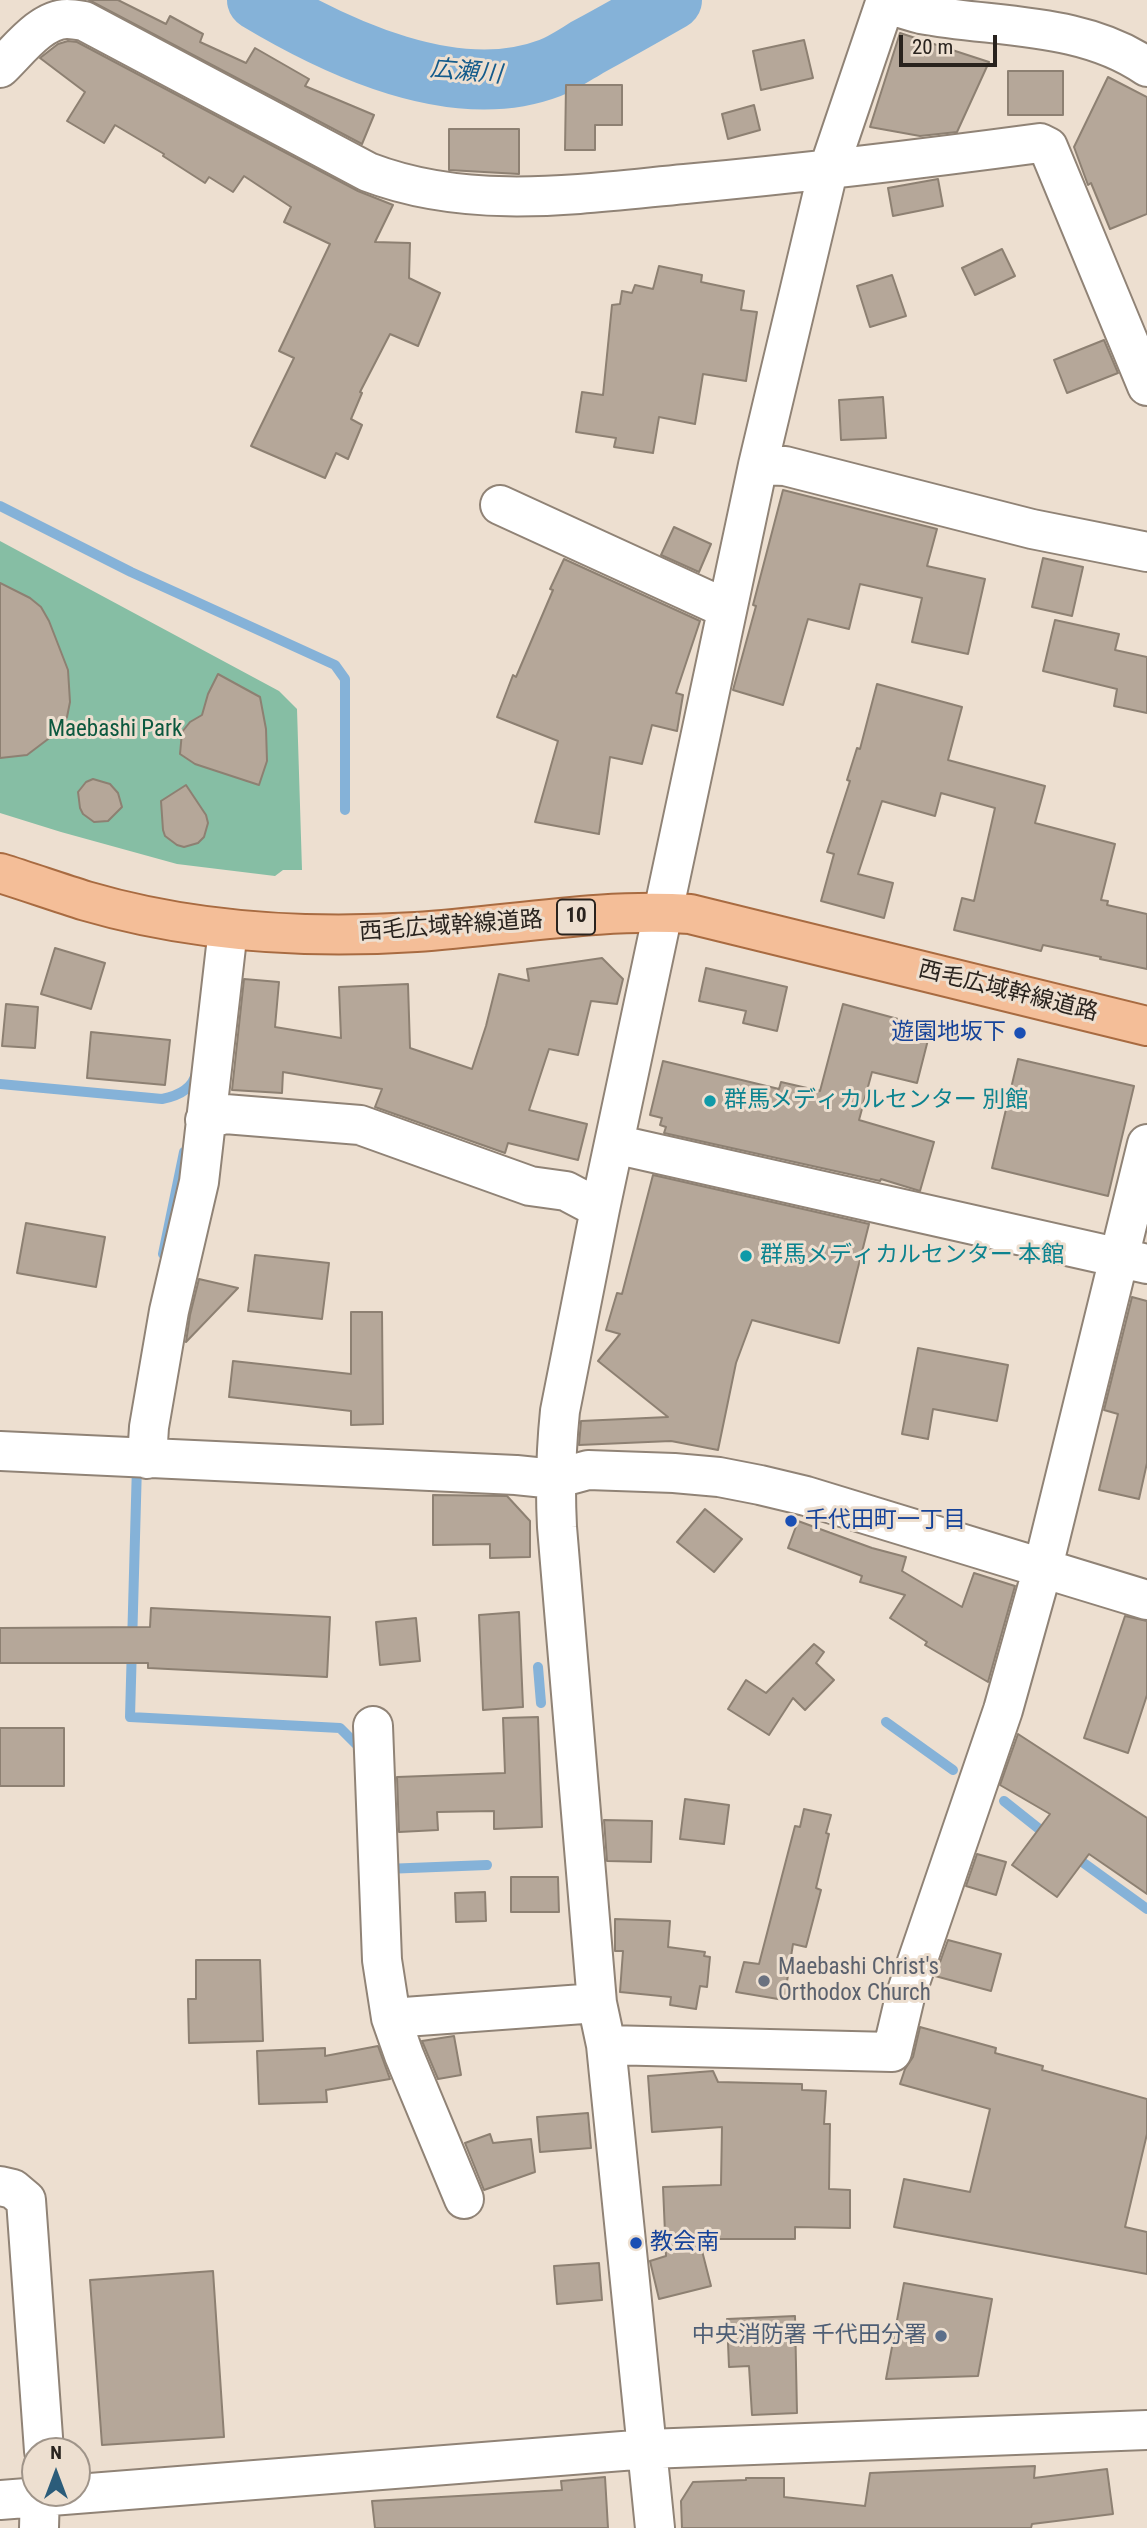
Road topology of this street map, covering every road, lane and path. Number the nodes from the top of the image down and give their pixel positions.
1 (885, 2) edge
2 (1147, 67) edge
3 (0, 68) edge
4 (828, 171) junction
5 (1147, 386) edge
6 (758, 465) junction
7 (500, 505) dead end
8 (1147, 552) edge
9 (727, 609) junction
10 (0, 873) edge
11 (664, 912) junction
12 (228, 929) junction
13 (1147, 1026) edge
14 (205, 1120) junction
15 (614, 1144) junction
16 (1147, 1144) edge
17 (600, 1209) junction
18 (1133, 1261) edge
19 (0, 1451) edge
20 (147, 1459) junction
21 (555, 1479) junction
22 (1043, 1567) junction
23 (1147, 1600) edge
24 (373, 1726) dead end
25 (597, 2003) junction
26 (391, 2018) junction
27 (606, 2045) junction
28 (0, 2186) edge
29 (464, 2199) dead end
30 (1147, 2430) edge
31 (43, 2437) edge
32 (648, 2449) junction
33 (0, 2500) edge
34 (91, 2501) edge
35 (21, 2503) edge
36 (655, 2528) edge

1 - 2 street
1 - 4 street
3 - 4 street
4 - 5 street
4 - 6 street
6 - 8 street
6 - 9 street
7 - 9 street
9 - 11 street
10 - 12 main road, 西毛広域幹線道路 / 10
11 - 12 main road, 西毛広域幹線道路 / 10
11 - 13 main road, 西毛広域幹線道路 / 10
11 - 15 street
12 - 14 street
14 - 17 street
14 - 20 street
15 - 17 street
15 - 18 street
16 - 18 street
17 - 21 street
18 - 22 street
19 - 20 street
20 - 21 street
21 - 22 street
21 - 25 street
22 - 23 street
22 - 27 street
24 - 26 street
25 - 26 street
25 - 27 street
26 - 29 street
27 - 32 street
28 - 31 street
30 - 32 street
32 - 34 street
32 - 36 street
33 - 35 street

